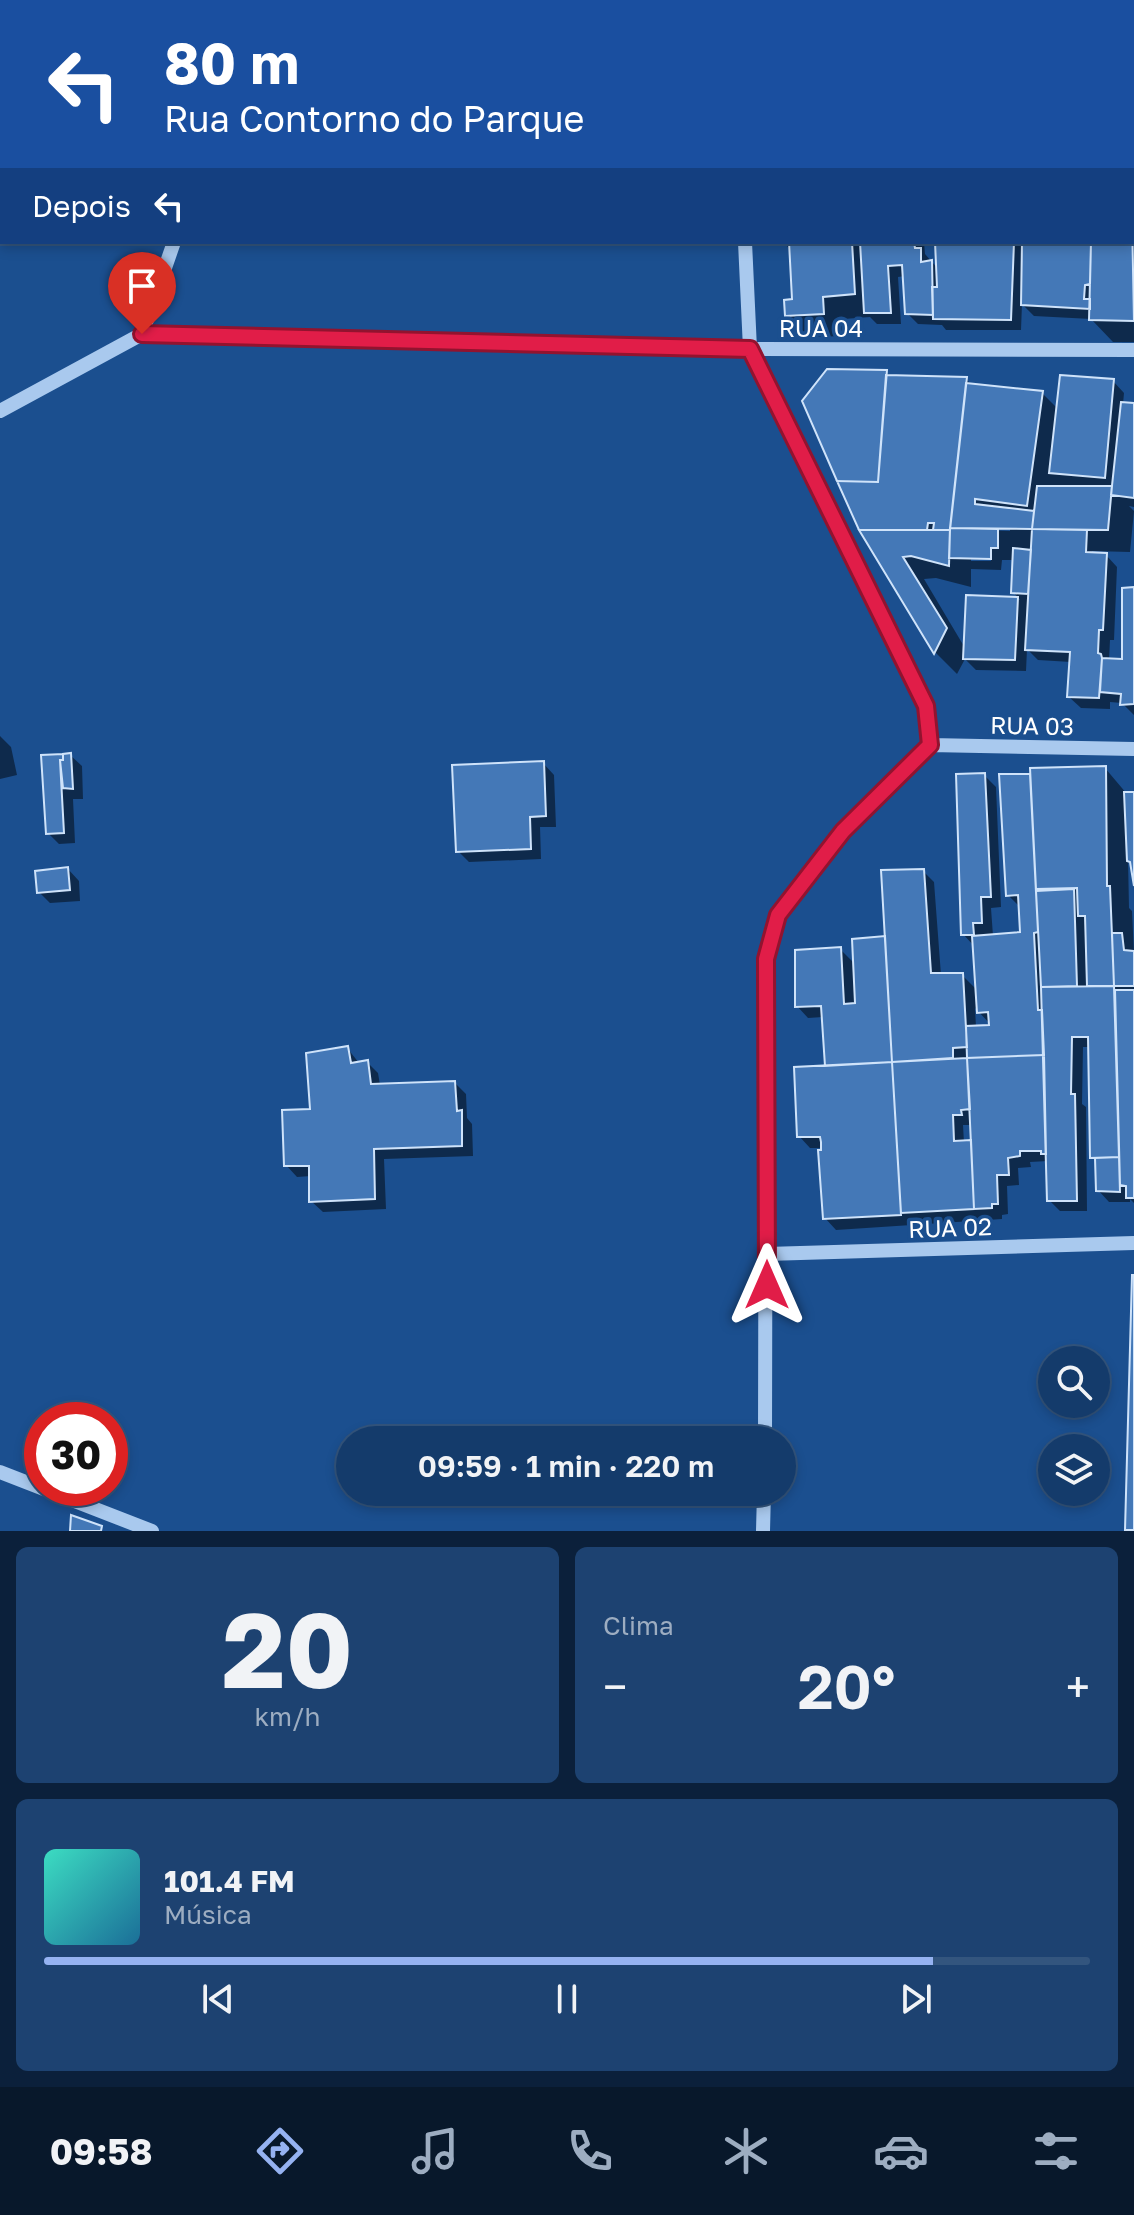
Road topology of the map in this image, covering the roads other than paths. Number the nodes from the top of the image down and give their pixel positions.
1 (173, 244) edge
2 (745, 244) edge
3 (142, 334) junction
4 (750, 349) junction
5 (1134, 350) edge
6 (0, 411) edge
7 (930, 745) junction
8 (1134, 749) edge
9 (1134, 1243) edge
10 (767, 1254) junction
11 (765, 1426) edge
12 (0, 1472) edge
13 (764, 1506) edge
14 (152, 1531) edge
15 (763, 1531) edge

1 - 3 street
2 - 4 street
3 - 4 street, RUA 04
3 - 6 street, RUA 04
4 - 5 street, RUA 04
4 - 7 street
7 - 8 street, RUA 03
7 - 10 street
9 - 10 street, RUA 02
10 - 11 street
12 - 14 street
13 - 15 street

